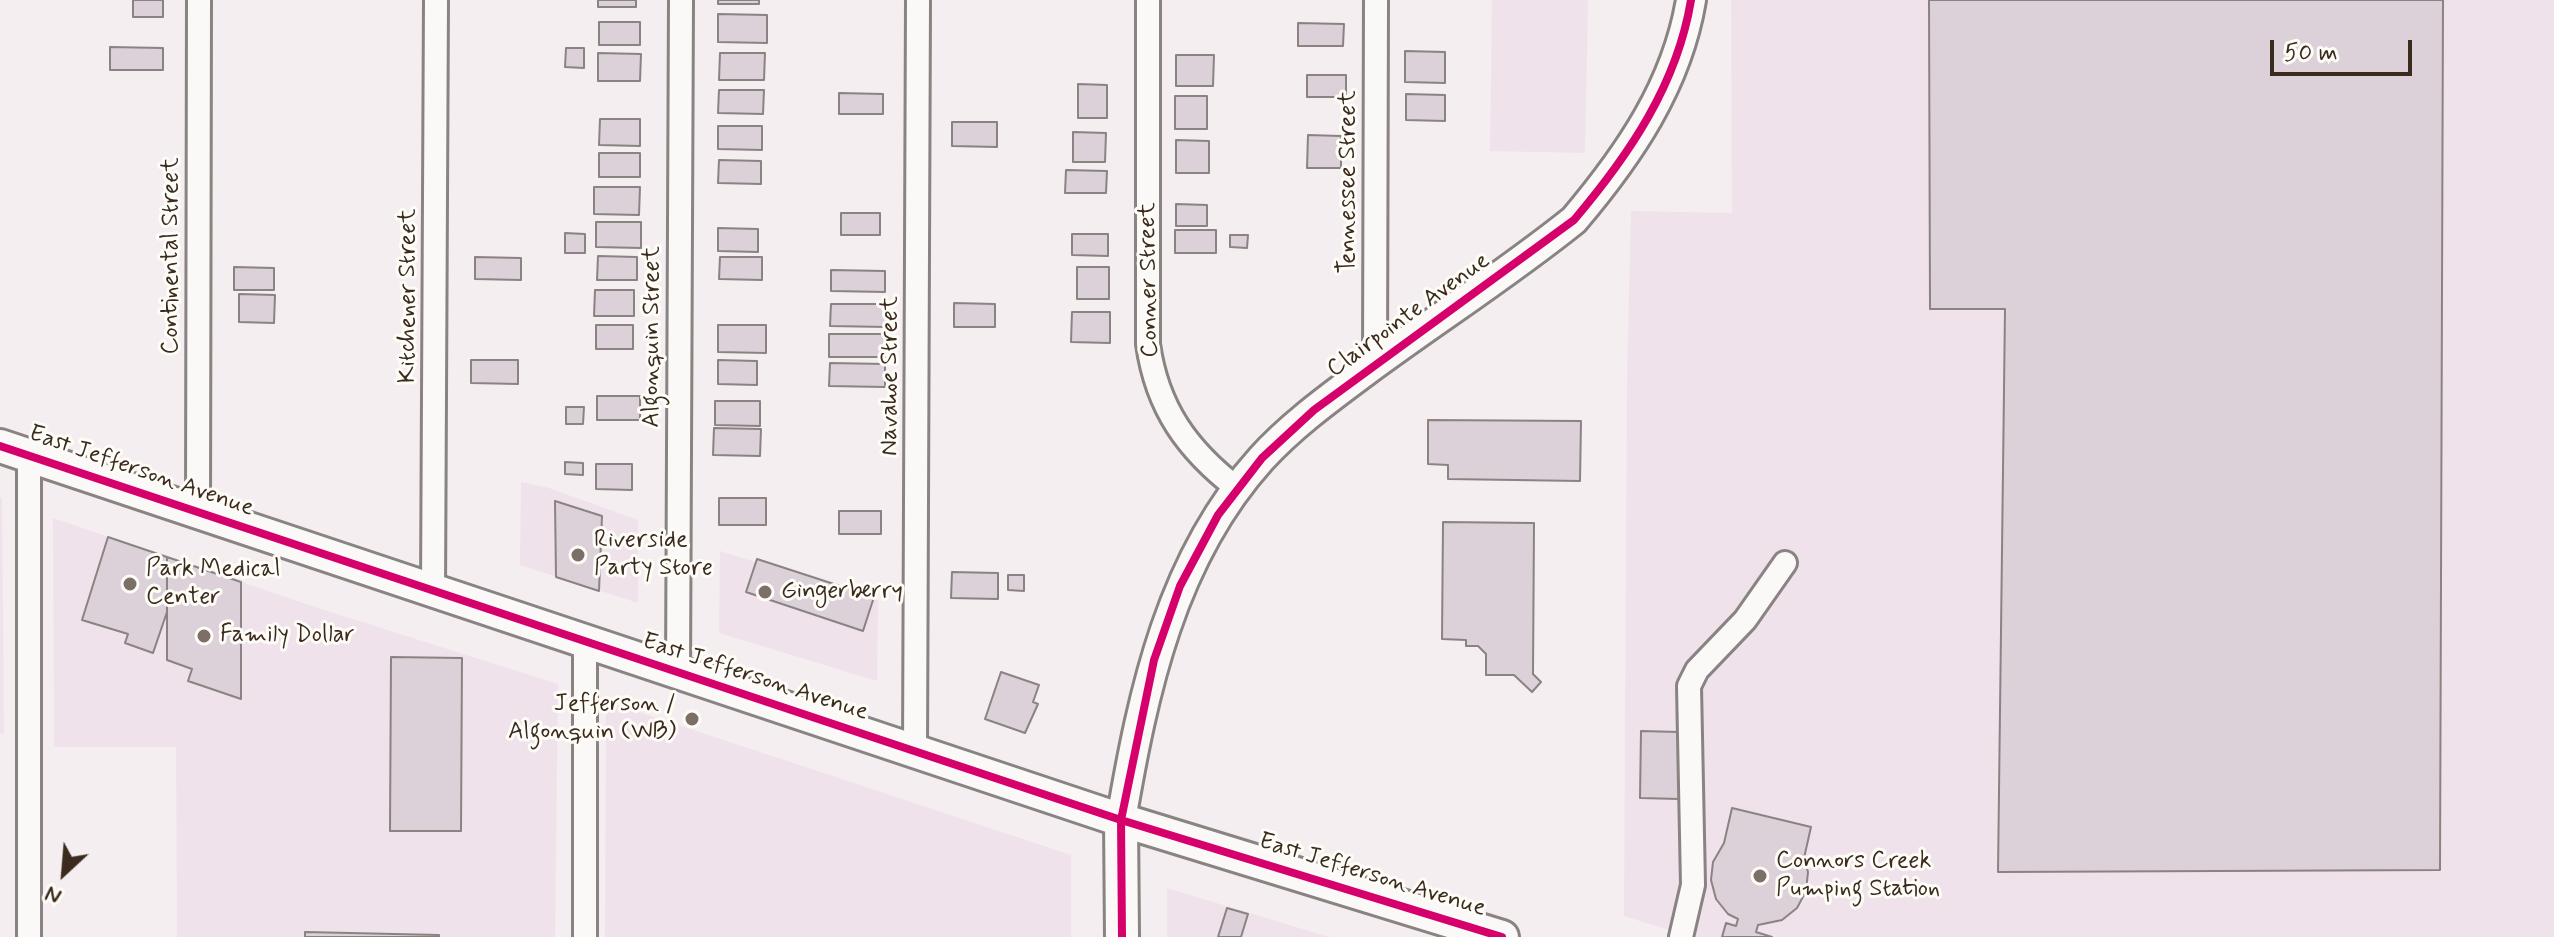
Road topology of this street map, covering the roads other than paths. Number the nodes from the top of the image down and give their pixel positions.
1 (199, 0) edge
2 (436, 0) edge
3 (681, 0) edge
4 (918, 0) edge
5 (1148, 0) edge
6 (1376, 0) edge
7 (1691, 0) edge
8 (1375, 364) junction
9 (14, 451) edge
10 (1238, 489) junction
11 (198, 512) junction
12 (1785, 563) dead end
13 (433, 591) junction
14 (585, 642) junction
15 (678, 674) junction
16 (915, 753) junction
17 (1121, 820) junction
18 (29, 937) edge
19 (585, 937) edge
20 (1122, 937) edge
21 (1502, 937) edge
22 (1681, 937) edge

1 - 11 street, Continental Street
2 - 13 street, Kitchener Street
3 - 15 street, Algonquin Street
4 - 16 street, Navahoe Street
5 - 10 street, Conner Street
6 - 8 street, Tennessee Street
7 - 8 street, Clairpointe Avenue
8 - 10 street, Clairpointe Avenue
9 - 11 main road, East Jefferson Avenue
9 - 18 street
10 - 17 street
11 - 13 main road, East Jefferson Avenue
12 - 22 street
13 - 14 main road, East Jefferson Avenue
14 - 15 main road, East Jefferson Avenue
14 - 19 street
15 - 16 main road, East Jefferson Avenue
16 - 17 main road, East Jefferson Avenue
17 - 20 main road
17 - 21 main road, East Jefferson Avenue

